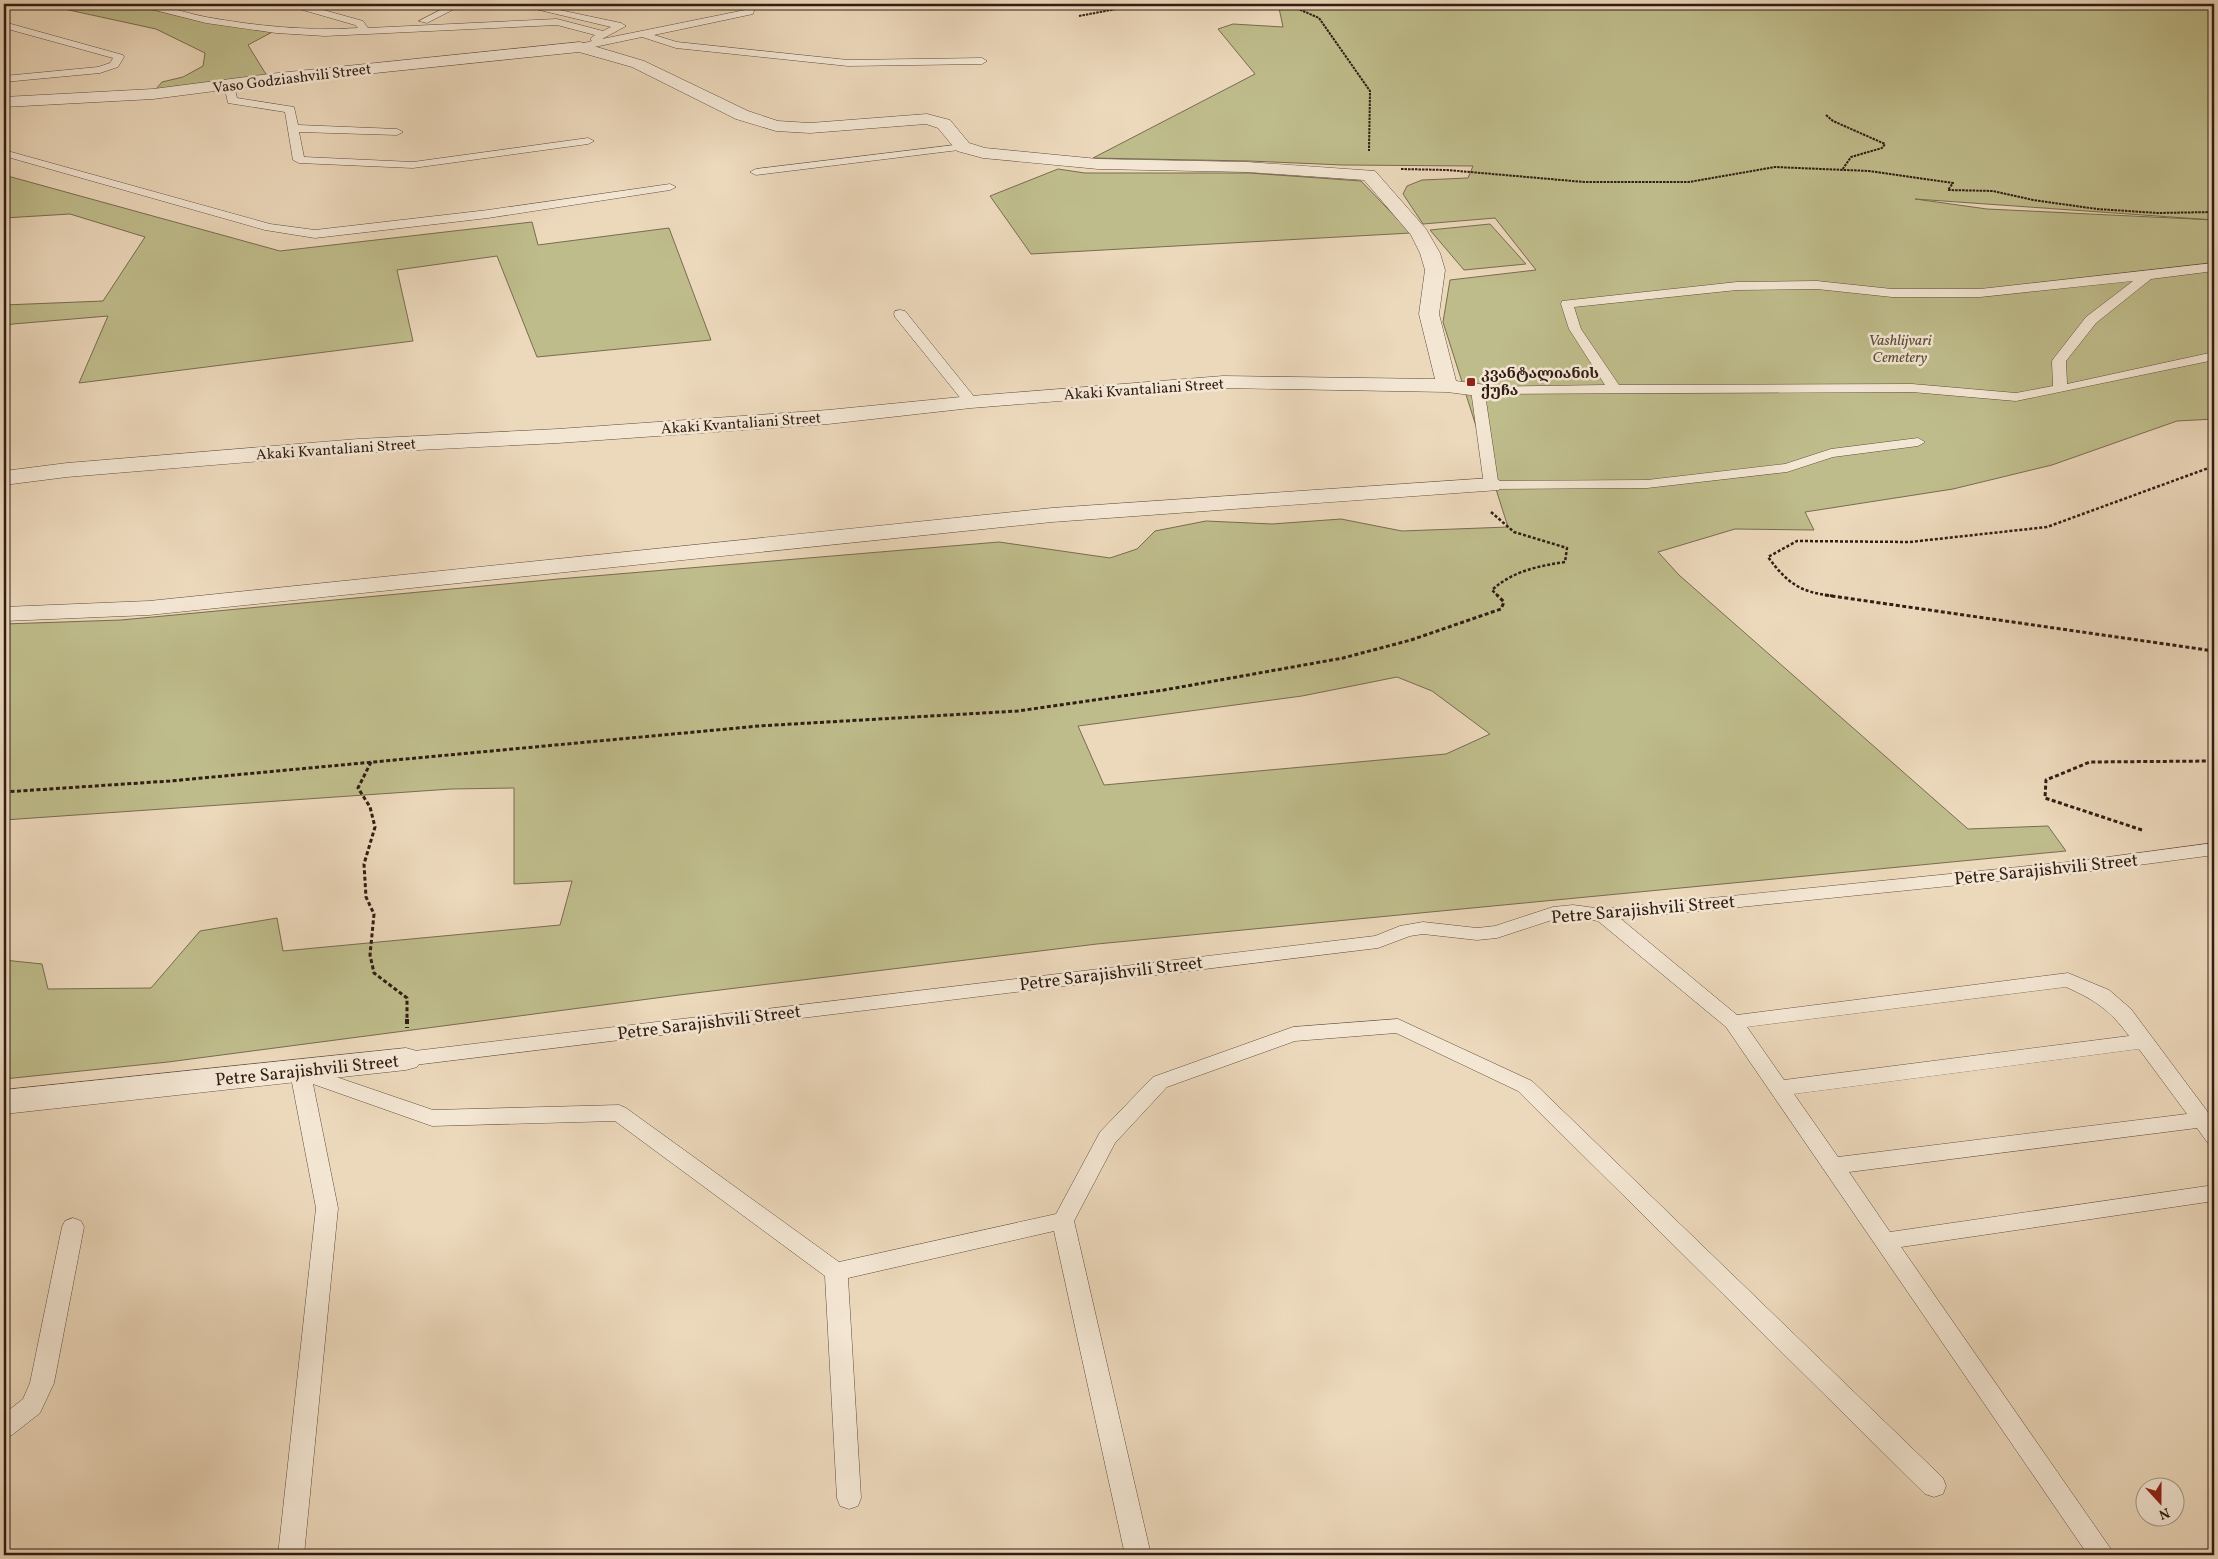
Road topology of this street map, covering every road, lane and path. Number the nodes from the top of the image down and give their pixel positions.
1 (136, 4) edge
2 (292, 4) edge
3 (459, 4) edge
4 (519, 4) edge
5 (751, 4) edge
6 (1143, 4) edge
7 (1287, 4) edge
8 (1079, 16) dead end
9 (424, 21) dead end
10 (4, 25) edge
11 (364, 31) junction
12 (603, 34) junction
13 (645, 35) junction
14 (580, 48) junction
15 (982, 62) dead end
16 (4, 79) edge
17 (229, 85) junction
18 (4, 102) edge
19 (1826, 116) dead end
20 (292, 128) junction
21 (397, 132) dead end
22 (588, 141) dead end
23 (963, 147) junction
24 (4, 153) edge
25 (1842, 170) junction
26 (756, 172) dead end
27 (1369, 175) junction
28 (670, 187) dead end
29 (2214, 212) edge
30 (2214, 267) edge
31 (2147, 276) junction
32 (900, 314) dead end
33 (2214, 356) edge
34 (1447, 386) junction
35 (1614, 388) junction
36 (2060, 389) junction
37 (1478, 390) junction
38 (971, 402) junction
39 (1918, 442) dead end
40 (2214, 466) edge
41 (4, 478) edge
42 (1483, 486) junction
43 (4, 614) edge
44 (2214, 651) edge
45 (2214, 761) edge
46 (371, 762) junction
47 (4, 792) edge
48 (2146, 832) dead end
49 (2214, 849) edge
50 (1603, 915) junction
51 (1733, 1022) junction
52 (2144, 1041) junction
53 (406, 1059) junction
54 (300, 1072) junction
55 (1779, 1088) junction
56 (4, 1102) edge
57 (2208, 1128) edge
58 (1833, 1166) junction
59 (2214, 1193) edge
60 (1063, 1221) junction
61 (73, 1227) dead end
62 (1885, 1241) junction
63 (836, 1272) junction
64 (4, 1428) edge
65 (1934, 1486) dead end
66 (849, 1498) dead end
67 (290, 1555) edge
68 (1138, 1555) edge
69 (2102, 1555) edge

1 - 11 lane
2 - 11 lane
3 - 9 lane
4 - 12 lane
5 - 13 lane
6 - 8 path
7 - 27 path
10 - 16 lane
11 - 12 lane
12 - 14 lane
13 - 14 lane
13 - 15 lane
14 - 17 street, Vaso Godziashvili Street
14 - 23 street
17 - 18 street, Vaso Godziashvili Street
17 - 20 lane
19 - 25 path
20 - 21 lane
20 - 22 lane
23 - 26 lane
23 - 27 street
24 - 28 lane
25 - 27 path
25 - 29 path
27 - 34 street
30 - 31 lane
31 - 35 lane
31 - 36 lane
32 - 38 lane
33 - 36 lane
34 - 37 street, Akaki Kvantaliani Street
34 - 38 street, Akaki Kvantaliani Street
35 - 36 lane
35 - 37 lane
37 - 42 lane
38 - 41 street, Akaki Kvantaliani Street
39 - 42 lane
40 - 44 path
42 - 43 street
42 - 46 path
45 - 48 path
46 - 47 path
46 - 53 path
49 - 50 lane, Petre Sarajishvili Street
50 - 51 lane
50 - 53 lane, Petre Sarajishvili Street
51 - 52 lane
51 - 55 lane
52 - 55 lane
52 - 57 lane
53 - 54 street, Petre Sarajishvili Street
54 - 56 street, Petre Sarajishvili Street
54 - 63 lane
54 - 67 lane
55 - 58 lane
57 - 58 lane
58 - 62 lane
59 - 62 lane
60 - 63 lane
60 - 65 lane
60 - 68 lane
61 - 64 lane
62 - 69 lane
63 - 66 lane

